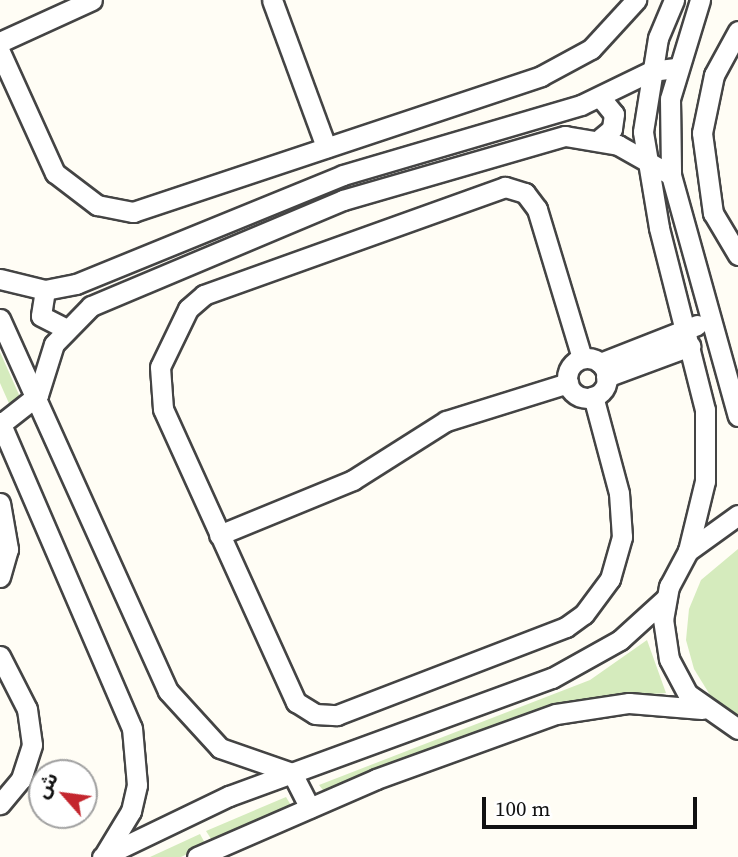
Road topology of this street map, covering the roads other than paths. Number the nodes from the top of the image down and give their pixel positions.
1 (92, 0) edge
2 (272, 0) edge
3 (636, 0) edge
4 (674, 0) edge
5 (701, 0) edge
6 (738, 31) edge
7 (0, 42) edge
8 (0, 52) edge
9 (676, 68) junction
10 (652, 71) junction
11 (600, 97) junction
12 (601, 138) junction
13 (326, 146) junction
14 (646, 166) junction
15 (671, 175) junction
16 (738, 255) edge
17 (0, 279) edge
18 (45, 290) junction
19 (0, 319) edge
20 (708, 321) junction
21 (65, 328) junction
22 (688, 338) junction
23 (596, 366) junction
24 (720, 368) junction
25 (697, 376) junction
26 (568, 383) junction
27 (37, 396) junction
28 (593, 396) junction
29 (738, 416) edge
30 (0, 423) edge
31 (0, 503) edge
32 (738, 515) edge
33 (219, 536) junction
34 (688, 551) junction
35 (0, 577) edge
36 (665, 599) junction
37 (0, 656) edge
38 (702, 709) junction
39 (738, 729) edge
40 (292, 773) junction
41 (0, 804) edge
42 (310, 808) junction
43 (102, 857) edge
44 (197, 857) edge

1 - 7 street
2 - 13 street
3 - 13 street
4 - 10 street
5 - 9 street
6 - 16 street
8 - 13 street
9 - 10 street
9 - 15 street
10 - 11 street
10 - 14 street
11 - 12 street
11 - 18 street
12 - 14 street
12 - 21 street
14 - 15 street
14 - 22 street
15 - 20 street
17 - 18 street
18 - 21 street
19 - 27 street
20 - 22 street
20 - 24 street
21 - 27 street
22 - 23 street
22 - 25 street
23 - 26 street
23 - 28 street
23 - 33 street
24 - 25 street
24 - 29 street
25 - 34 street
26 - 28 street
26 - 33 street
27 - 30 street
27 - 40 street
28 - 33 street
30 - 43 street
31 - 35 street
32 - 34 street
34 - 36 street
36 - 38 street
36 - 40 street
37 - 41 street
38 - 39 street
38 - 42 street
40 - 42 street
40 - 43 street
42 - 44 street

